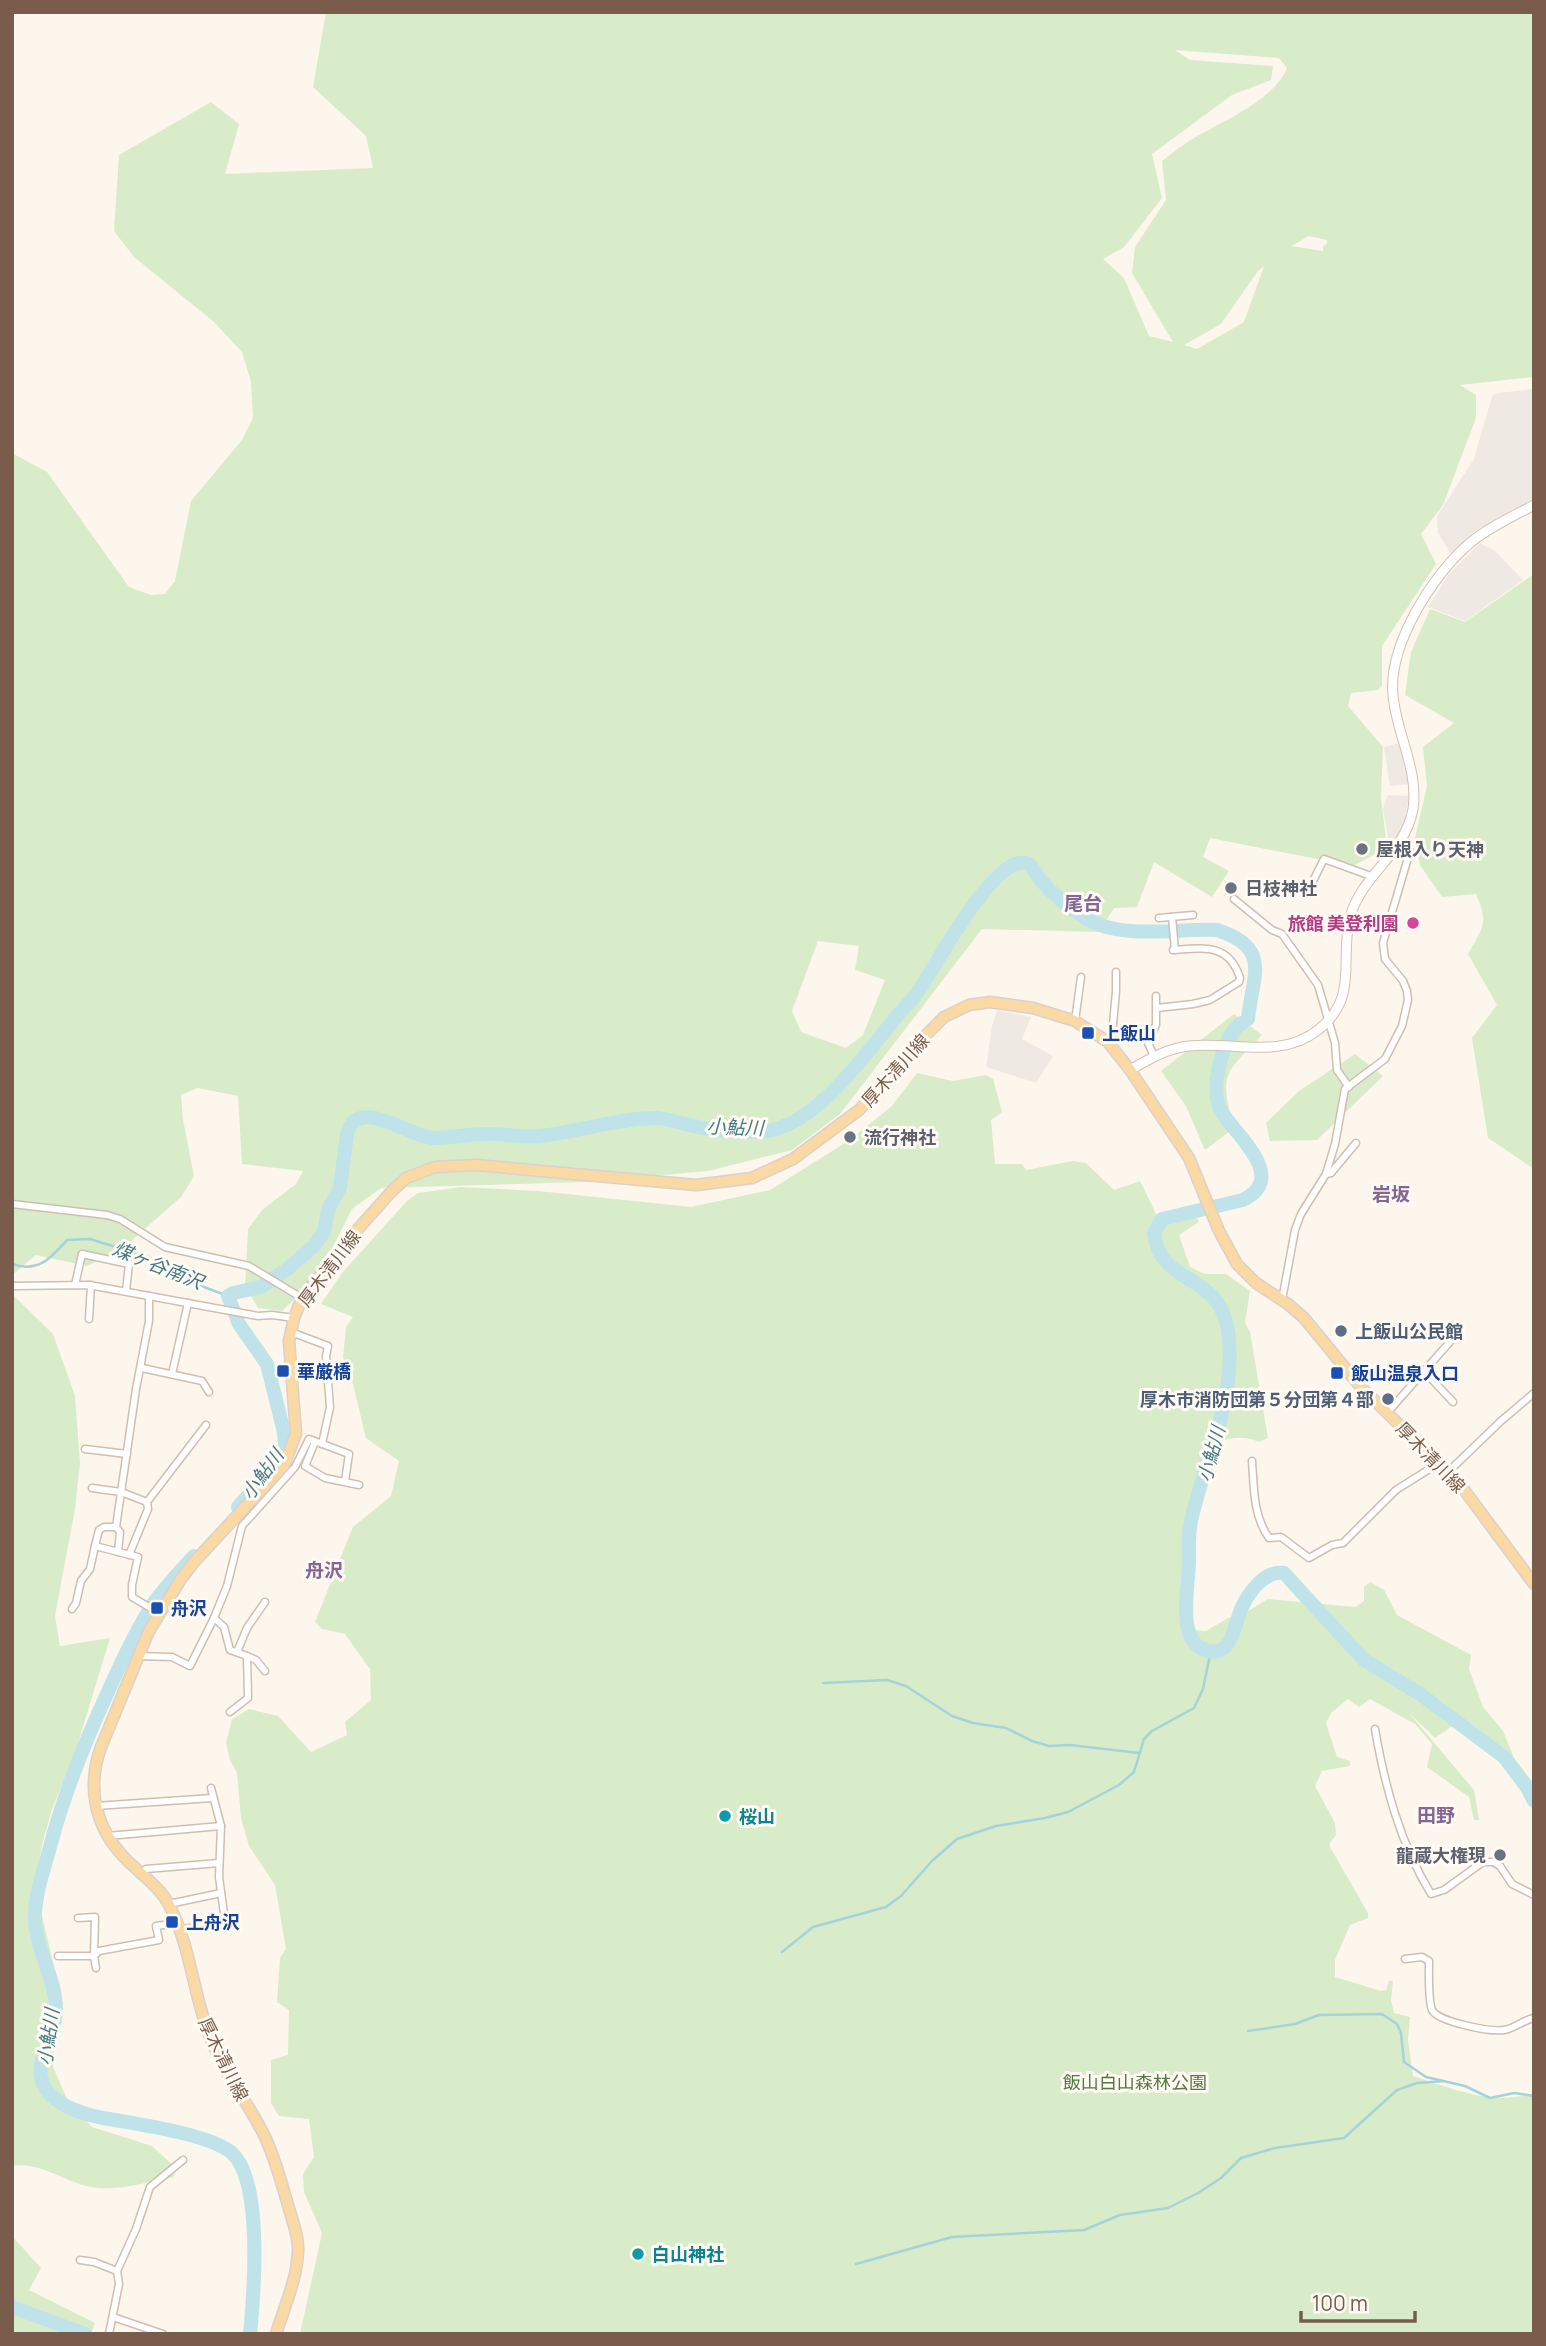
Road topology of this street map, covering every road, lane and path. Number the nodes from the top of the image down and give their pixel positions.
1 (1534, 505) edge
2 (1399, 844) junction
3 (1371, 876) junction
4 (1311, 885) dead end
5 (1234, 900) dead end
6 (1193, 915) dead end
7 (1159, 918) dead end
8 (1172, 918) junction
9 (1115, 972) dead end
10 (1081, 977) dead end
11 (1156, 996) dead end
12 (1157, 1008) junction
13 (1328, 1020) junction
14 (1075, 1021) junction
15 (1105, 1040) junction
16 (1148, 1043) junction
17 (1142, 1051) dead end
18 (1154, 1056) junction
19 (1130, 1070) junction
20 (1349, 1087) junction
21 (1356, 1143) dead end
22 (1326, 1174) junction
23 (12, 1204) edge
24 (75, 1284) junction
25 (91, 1285) junction
26 (12, 1286) edge
27 (126, 1291) junction
28 (149, 1296) junction
29 (302, 1298) junction
30 (1282, 1300) junction
31 (188, 1303) junction
32 (294, 1318) junction
33 (89, 1319) dead end
34 (291, 1332) junction
35 (1456, 1335) dead end
36 (142, 1368) junction
37 (1425, 1372) junction
38 (172, 1374) junction
39 (209, 1392) dead end
40 (1534, 1394) edge
41 (1453, 1402) dead end
42 (1387, 1413) junction
43 (206, 1425) dead end
44 (319, 1443) junction
45 (85, 1449) dead end
46 (127, 1454) junction
47 (1252, 1461) dead end
48 (1439, 1463) junction
49 (1448, 1472) junction
50 (281, 1476) junction
51 (345, 1481) junction
52 (359, 1485) dead end
53 (92, 1488) dead end
54 (121, 1492) junction
55 (147, 1502) junction
56 (116, 1527) junction
57 (95, 1546) junction
58 (118, 1552) junction
59 (129, 1555) junction
60 (1534, 1584) edge
61 (265, 1602) dead end
62 (72, 1609) dead end
63 (156, 1611) junction
64 (214, 1619) junction
65 (237, 1652) junction
66 (138, 1656) junction
67 (247, 1656) junction
68 (265, 1671) dead end
69 (230, 1712) dead end
70 (1375, 1729) dead end
71 (211, 1788) dead end
72 (212, 1798) junction
73 (94, 1806) junction
74 (220, 1826) junction
75 (108, 1836) junction
76 (219, 1863) junction
77 (141, 1873) junction
78 (220, 1893) junction
79 (1534, 1895) edge
80 (169, 1905) junction
81 (78, 1918) dead end
82 (235, 1919) dead end
83 (225, 1921) junction
84 (179, 1926) junction
85 (58, 1956) dead end
86 (94, 1956) junction
87 (1405, 1959) dead end
88 (96, 1968) dead end
89 (1534, 2018) edge
90 (183, 2160) dead end
91 (80, 2260) dead end
92 (117, 2271) junction
93 (112, 2319) junction
94 (109, 2334) edge
95 (163, 2334) edge
96 (276, 2334) edge

1 - 2 street
2 - 3 street
2 - 20 street
3 - 4 street
3 - 13 street
5 - 13 street
6 - 8 street
7 - 8 street
8 - 12 street
9 - 15 street
10 - 14 street
11 - 12 street
12 - 16 street
13 - 18 street
13 - 20 street
14 - 15 main road, 厚木清川線
14 - 29 main road, 厚木清川線
15 - 19 main road, 厚木清川線
16 - 17 street
16 - 18 street
18 - 19 street
19 - 30 main road, 厚木清川線
20 - 22 street
21 - 22 street
22 - 30 street
23 - 29 street
24 - 25 street
24 - 26 street
24 - 27 street
25 - 27 street
25 - 33 street
27 - 28 street
28 - 31 street
28 - 36 street
29 - 32 main road, 厚木清川線
30 - 42 main road, 厚木清川線
31 - 32 street
31 - 38 street
32 - 34 main road, 厚木清川線
34 - 44 street
34 - 50 main road, 厚木清川線
35 - 37 street
36 - 38 street
36 - 46 street
37 - 41 street
37 - 42 street
38 - 39 street
40 - 49 street
42 - 48 main road, 厚木清川線
43 - 55 street
44 - 50 street
44 - 51 street
44 - 51 street
45 - 46 street
46 - 54 street
47 - 48 street
48 - 49 main road, 厚木清川線
49 - 60 main road, 厚木清川線
50 - 63 main road, 厚木清川線
50 - 64 street
51 - 52 street
53 - 54 street
54 - 55 street
54 - 56 street
55 - 59 street
56 - 57 street
56 - 58 street
57 - 58 street
57 - 62 street
58 - 59 street
59 - 63 street
61 - 65 street
63 - 66 main road, 厚木清川線
64 - 65 street
64 - 66 street
65 - 67 street
66 - 73 main road, 厚木清川線
67 - 68 street
67 - 69 street
70 - 79 street
71 - 72 street
72 - 73 street
72 - 74 street
73 - 75 main road, 厚木清川線
74 - 75 street
74 - 76 street
75 - 77 main road, 厚木清川線
76 - 77 street
76 - 78 street
77 - 80 main road, 厚木清川線
78 - 80 street
78 - 83 street
80 - 84 main road, 厚木清川線
81 - 86 street
82 - 83 street
83 - 84 street
84 - 86 street
84 - 96 main road, 厚木清川線
85 - 86 street
86 - 88 street
87 - 89 street
90 - 92 street
91 - 92 street
92 - 93 street
93 - 94 street
93 - 95 street

